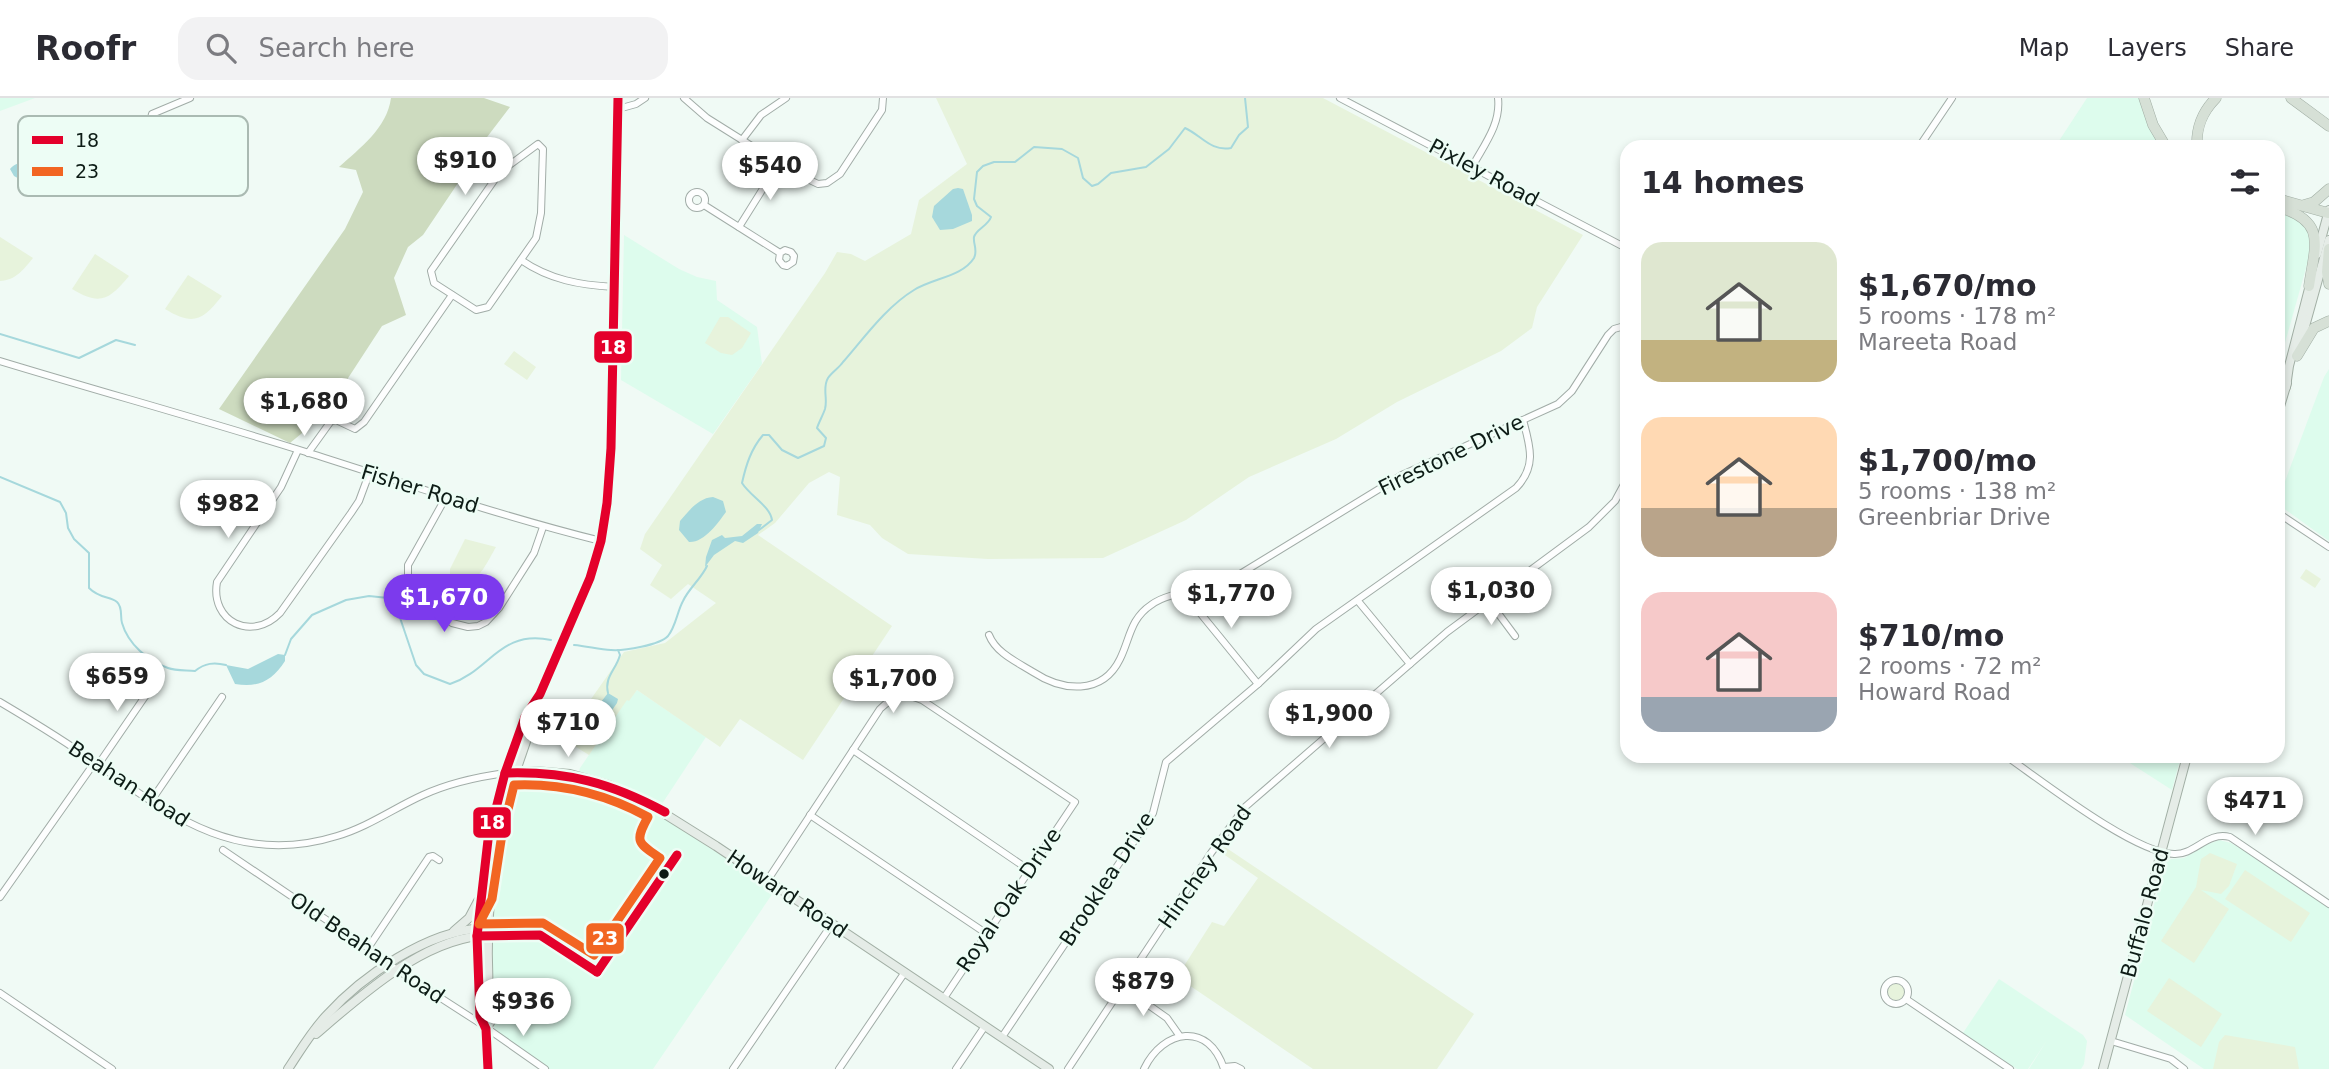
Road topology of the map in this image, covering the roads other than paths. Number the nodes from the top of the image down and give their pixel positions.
1 (190, 98) edge
2 (618, 98) edge
3 (645, 98) edge
4 (684, 98) edge
5 (786, 98) edge
6 (883, 98) edge
7 (1340, 98) edge
8 (1498, 98) edge
9 (1952, 98) edge
10 (2144, 98) edge
11 (2216, 98) edge
12 (2282, 98) edge
13 (2291, 98) edge
14 (618, 109) junction
15 (2309, 110) junction
16 (152, 116) edge
17 (2329, 126) edge
18 (742, 140) junction
19 (1924, 140) edge
20 (2162, 140) edge
21 (2196, 140) edge
22 (779, 163) junction
23 (1472, 167) junction
24 (2329, 189) edge
25 (2285, 201) edge
26 (704, 205) dead end
27 (2300, 205) junction
28 (2285, 210) edge
29 (2329, 213) edge
30 (739, 227) junction
31 (2329, 228) edge
32 (2329, 240) edge
33 (1620, 245) edge
34 (2329, 249) edge
35 (780, 253) dead end
36 (521, 261) junction
37 (2322, 264) junction
38 (2329, 284) edge
39 (2309, 286) junction
40 (614, 287) junction
41 (452, 295) junction
42 (2329, 321) edge
43 (1620, 327) edge
44 (2297, 356) junction
45 (0, 361) edge
46 (2286, 387) junction
47 (2285, 390) edge
48 (1523, 420) junction
49 (298, 450) junction
50 (308, 453) junction
51 (369, 474) junction
52 (1620, 492) edge
53 (446, 497) junction
54 (2285, 518) edge
55 (543, 527) junction
56 (601, 541) junction
57 (2329, 547) edge
58 (1184, 592) junction
59 (1358, 601) junction
60 (1489, 601) junction
61 (989, 635) dead end
62 (1515, 636) dead end
63 (1410, 664) junction
64 (159, 676) dead end
65 (1258, 684) junction
66 (222, 697) dead end
67 (0, 702) edge
68 (853, 750) junction
69 (2016, 763) edge
70 (2185, 763) edge
71 (96, 764) junction
72 (510, 773) junction
73 (150, 801) junction
74 (810, 815) junction
75 (223, 850) dead end
76 (2162, 851) junction
77 (439, 860) dead end
78 (1030, 870) junction
79 (768, 881) junction
80 (481, 895) junction
81 (0, 897) edge
82 (2329, 904) edge
83 (832, 924) junction
84 (477, 932) junction
85 (487, 932) junction
86 (987, 934) junction
87 (448, 935) junction
88 (368, 948) junction
89 (387, 964) junction
90 (397, 970) junction
91 (905, 972) junction
92 (1123, 987) junction
93 (0, 993) edge
94 (944, 998) junction
95 (1906, 999) dead end
96 (985, 1026) junction
97 (486, 1029) junction
98 (1179, 1035) junction
99 (1002, 1037) junction
100 (2112, 1041) junction
101 (306, 1043) junction
102 (1224, 1068) edge
103 (112, 1069) edge
104 (288, 1069) edge
105 (488, 1069) edge
106 (545, 1069) edge
107 (733, 1069) edge
108 (839, 1069) edge
109 (956, 1069) edge
110 (1049, 1069) edge
111 (1068, 1069) edge
112 (1144, 1069) edge
113 (1241, 1069) edge
114 (2010, 1069) edge
115 (2103, 1069) edge
116 (2184, 1069) edge

1 - 16 street
2 - 14 main road
3 - 14 street
4 - 18 street
5 - 18 street
6 - 22 street
7 - 23 street, Pixley Road
8 - 23 street
9 - 19 street
10 - 20 highway
11 - 21 highway
12 - 15 highway
13 - 15 highway
14 - 40 main road
15 - 17 highway
18 - 22 street
22 - 30 street
23 - 33 street, Pixley Road
24 - 27 highway
25 - 27 highway
26 - 30 street
27 - 29 highway
28 - 39 highway
29 - 39 main road
30 - 35 street
31 - 37 main road
32 - 37 main road
34 - 38 highway
36 - 40 street
36 - 41 street
36 - 41 street
37 - 44 main road
39 - 46 main road
40 - 56 main road
41 - 50 street
42 - 44 highway
43 - 48 street, Firestone Drive
44 - 46 main road
45 - 49 street, Fisher Road
46 - 47 main road
48 - 58 street, Firestone Drive
48 - 59 street, Brooklea Drive
49 - 50 street, Fisher Road
49 - 51 street
50 - 51 street, Fisher Road
51 - 53 street, Fisher Road
52 - 60 street, Hinchey Road
53 - 55 street, Fisher Road
53 - 55 street
54 - 57 street
55 - 56 street, Fisher Road
56 - 72 main road
58 - 61 street, Firestone Drive
58 - 65 street
59 - 63 street
59 - 65 street, Brooklea Drive
60 - 62 street
60 - 63 street, Hinchey Road
63 - 92 street, Hinchey Road
64 - 71 street
65 - 99 street, Brooklea Drive
66 - 73 street
67 - 71 street, Beahan Road
68 - 74 street
68 - 78 street
68 - 78 street, Royal Oak Drive
69 - 76 street
70 - 76 main road, Buffalo Road
71 - 73 street, Beahan Road
71 - 81 street
72 - 73 street, Beahan Road
72 - 79 main road, Howard Road
72 - 80 main road
72 - 85 main road
74 - 79 street
74 - 86 street
75 - 88 street, Old Beahan Road
76 - 82 street
76 - 100 main road, Buffalo Road
77 - 88 street
78 - 86 street, Royal Oak Drive
79 - 83 main road, Howard Road
80 - 84 main road
80 - 87 main road
83 - 91 main road, Howard Road
83 - 107 street
84 - 85 main road
84 - 87 main road
84 - 90 main road
84 - 97 main road
85 - 97 main road
86 - 94 street, Royal Oak Drive
87 - 89 main road
88 - 89 street, Old Beahan Road
89 - 90 street, Old Beahan Road
89 - 101 main road
90 - 97 street, Old Beahan Road
90 - 101 main road
91 - 94 main road, Howard Road
91 - 108 street
92 - 98 street
92 - 111 street, Hinchey Road
93 - 103 street
94 - 96 main road, Howard Road
95 - 114 street
96 - 99 main road, Howard Road
96 - 109 street
97 - 105 main road
97 - 106 street, Old Beahan Road
98 - 102 street
98 - 112 street
99 - 110 main road, Howard Road
100 - 115 main road, Buffalo Road
100 - 116 street
101 - 104 main road
102 - 113 street

